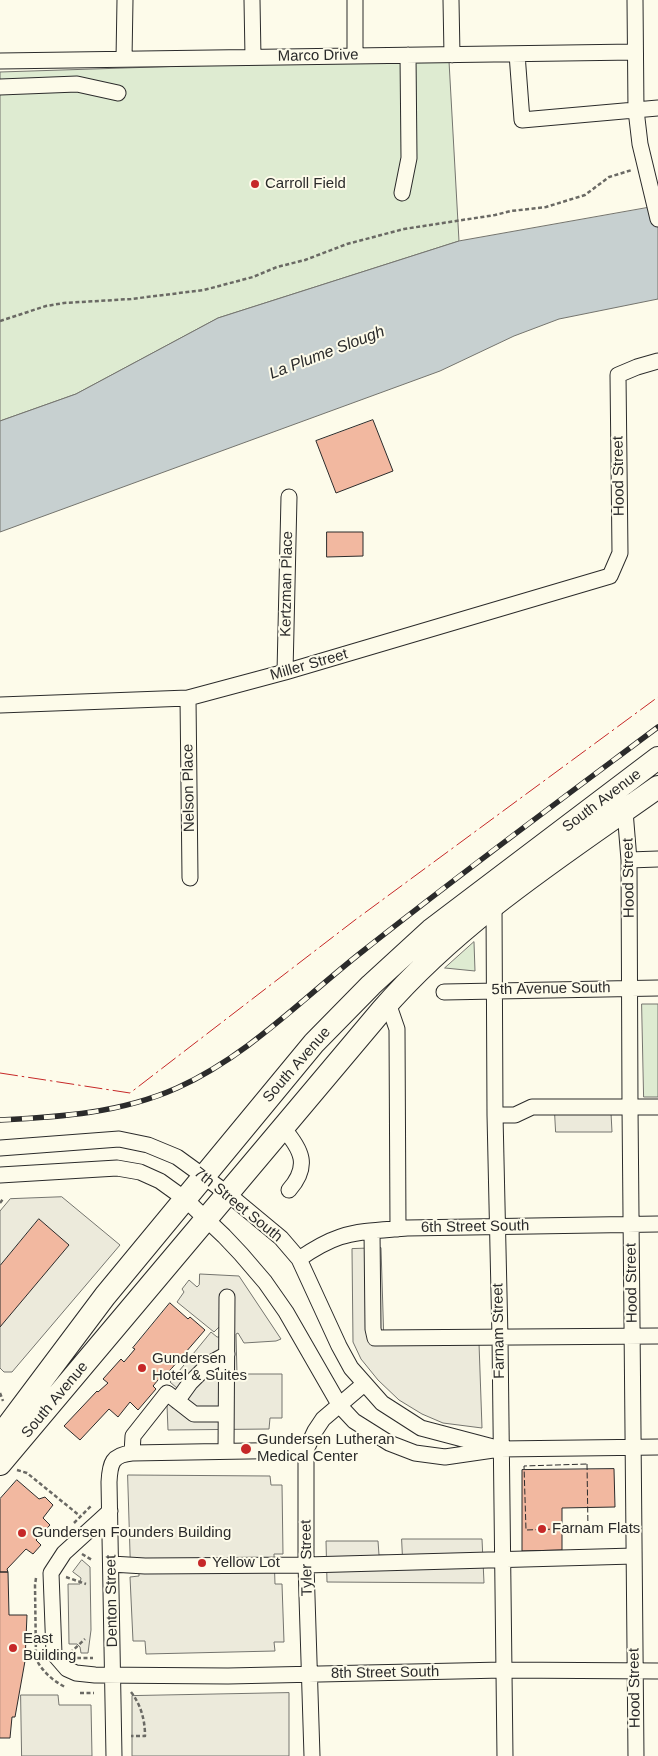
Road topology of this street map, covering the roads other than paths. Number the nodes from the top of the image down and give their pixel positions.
1 (125, 0) edge
2 (252, 0) edge
3 (355, 0) edge
4 (451, 0) edge
5 (634, 0) edge
6 (635, 52) junction
7 (517, 54) junction
8 (408, 55) junction
9 (452, 55) junction
10 (355, 56) junction
11 (253, 57) junction
12 (76, 59) junction
13 (124, 59) junction
14 (0, 60) edge
15 (77, 84) junction
16 (0, 87) edge
17 (118, 92) dead end
18 (658, 108) edge
19 (636, 110) junction
20 (402, 193) dead end
21 (658, 219) edge
22 (658, 361) edge
23 (289, 496) dead end
24 (610, 576) joint
25 (285, 672) junction
26 (188, 698) junction
27 (0, 705) edge
28 (658, 758) edge
29 (658, 787) edge
30 (625, 810) junction
31 (658, 859) edge
32 (629, 860) junction
33 (190, 878) dead end
34 (494, 906) junction
35 (630, 988) junction
36 (658, 988) edge
37 (495, 990) junction
38 (444, 992) dead end
39 (388, 1003) junction
40 (630, 1107) junction
41 (658, 1107) edge
42 (495, 1115) junction
43 (283, 1128) junction
44 (0, 1148) edge
45 (0, 1175) edge
46 (204, 1176) junction
47 (289, 1190) dead end
48 (228, 1194) junction
49 (185, 1199) junction
50 (207, 1219) junction
51 (631, 1224) junction
52 (658, 1224) edge
53 (496, 1226) junction
54 (398, 1229) junction
55 (372, 1231) junction
56 (299, 1259) junction
57 (227, 1297) dead end
58 (633, 1336) junction
59 (658, 1336) edge
60 (500, 1338) junction
61 (227, 1354) junction
62 (364, 1384) junction
63 (177, 1401) junction
64 (340, 1406) junction
65 (226, 1414) junction
66 (0, 1436) edge
67 (634, 1447) junction
68 (658, 1447) edge
69 (500, 1449) junction
70 (306, 1450) junction
71 (226, 1452) junction
72 (128, 1454) junction
73 (6, 1466) edge
74 (110, 1511) junction
75 (634, 1556) junction
76 (503, 1560) junction
77 (111, 1564) junction
78 (306, 1565) junction
79 (503, 1670) junction
80 (658, 1671) edge
81 (635, 1672) junction
82 (113, 1674) junction
83 (309, 1674) junction
84 (114, 1756) edge
85 (312, 1756) edge
86 (505, 1756) edge
87 (636, 1756) edge

1 - 13 street
2 - 11 street
3 - 10 street
4 - 9 street
5 - 6 street
6 - 7 street, Marco Drive
6 - 19 street
7 - 9 street, Marco Drive
7 - 19 street
8 - 9 street, Marco Drive
8 - 10 street, Marco Drive
8 - 20 street
10 - 11 street, Marco Drive
11 - 13 street, Marco Drive
12 - 13 street, Marco Drive
12 - 14 street, Marco Drive
12 - 15 street
15 - 16 street
15 - 17 street
18 - 19 street
19 - 21 street
22 - 24 street, Hood Street
23 - 25 street, Kertzman Place
24 - 25 street, Miller Street
25 - 26 street, Miller Street
26 - 27 street, Miller Street
26 - 33 street, Nelson Place
28 - 46 highway, South Avenue
29 - 30 highway, South Avenue
30 - 32 street, Hood Street
30 - 34 highway, South Avenue
31 - 32 street
32 - 35 street, Hood Street
34 - 37 street, Farnam Street
34 - 39 highway, South Avenue
35 - 36 street, 5th Avenue South
35 - 37 street, 5th Avenue South
35 - 40 street, Hood Street
37 - 38 street, 5th Avenue South
37 - 42 street, Farnam Street
39 - 43 highway, South Avenue
39 - 54 street
40 - 41 street
40 - 42 street
40 - 51 street, Hood Street
42 - 53 street, Farnam Street
43 - 47 street
43 - 48 highway, South Avenue
44 - 46 street, 7th Street South
45 - 49 street, 7th Street South
46 - 48 street, 7th Street South
46 - 49 highway, South Avenue
48 - 50 highway, South Avenue
48 - 56 street, 7th Street South
49 - 50 street, 7th Street South
49 - 66 highway, South Avenue
50 - 64 street, 7th Street South
50 - 73 highway, South Avenue
51 - 52 street, 6th Street South
51 - 53 street, 6th Street South
51 - 58 street, Hood Street
53 - 54 street, 6th Street South
53 - 60 street, Farnam Street
54 - 55 street, 6th Street South
55 - 56 street, 6th Street South
55 - 60 street
56 - 62 street, 7th Street South
57 - 61 street
58 - 59 street
58 - 60 street
58 - 67 street, Hood Street
60 - 69 street, Farnam Street
61 - 63 street
61 - 65 street
62 - 64 street, Tyler Street
62 - 69 street, 7th Street South
63 - 65 street
63 - 72 street
64 - 69 street, 7th Street South
64 - 70 street, Tyler Street
65 - 71 street
67 - 68 street, 7th Street South
67 - 69 street, 7th Street South
67 - 75 street, Hood Street
69 - 76 street, Farnam Street
70 - 71 street
70 - 78 street, Tyler Street
71 - 72 street
72 - 74 street, Denton Street
74 - 77 street, Denton Street
74 - 82 street, 8th Street South
75 - 76 street
75 - 81 street, Hood Street
76 - 78 street
76 - 79 street, Farnam Street
77 - 78 street
77 - 82 street, Denton Street
78 - 83 street, Tyler Street
79 - 81 street, 8th Street South
79 - 83 street, 8th Street South
79 - 86 street, Farnam Street
80 - 81 street, 8th Street South
81 - 87 street, Hood Street
82 - 83 street, 8th Street South
82 - 84 street, Denton Street
83 - 85 street, Tyler Street

